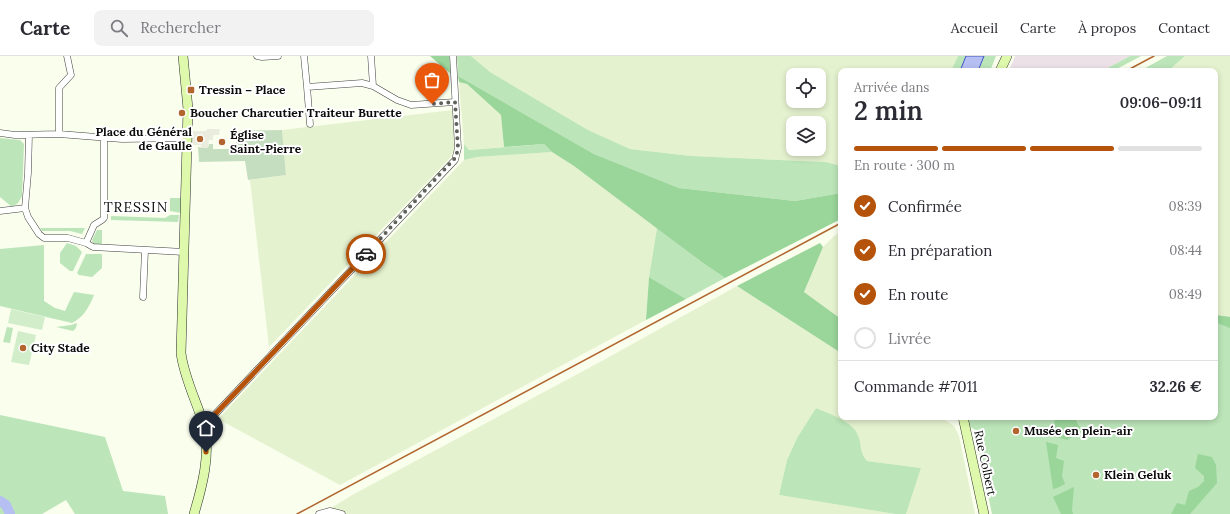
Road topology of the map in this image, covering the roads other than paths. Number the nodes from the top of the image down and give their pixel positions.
1 (67, 56) edge
2 (183, 56) edge
3 (257, 56) edge
4 (278, 56) edge
5 (304, 56) edge
6 (371, 56) edge
7 (453, 56) edge
8 (1006, 56) edge
9 (1001, 68) edge
10 (373, 86) junction
11 (307, 87) junction
12 (455, 102) junction
13 (310, 124) dead end
14 (0, 133) edge
15 (29, 134) junction
16 (59, 134) junction
17 (187, 135) junction
18 (104, 138) junction
19 (25, 208) junction
20 (0, 211) edge
21 (86, 243) junction
22 (145, 250) junction
23 (184, 252) junction
24 (143, 297) dead end
25 (964, 420) edge
26 (204, 426) junction
27 (194, 514) edge
28 (319, 514) edge
29 (342, 514) edge
30 (984, 514) edge

1 - 16 street
2 - 17 street
3 - 4 street
5 - 11 street
6 - 10 street
7 - 12 street
8 - 9 street
10 - 11 street
10 - 12 street
11 - 13 street
12 - 26 street
14 - 15 street
15 - 16 street
15 - 19 street
16 - 18 street
17 - 18 street
17 - 23 street
18 - 21 street
19 - 20 street
19 - 21 street
21 - 22 street
22 - 23 street
22 - 24 street
23 - 26 street
25 - 30 street, Rue Colbert
26 - 27 street
28 - 29 street

